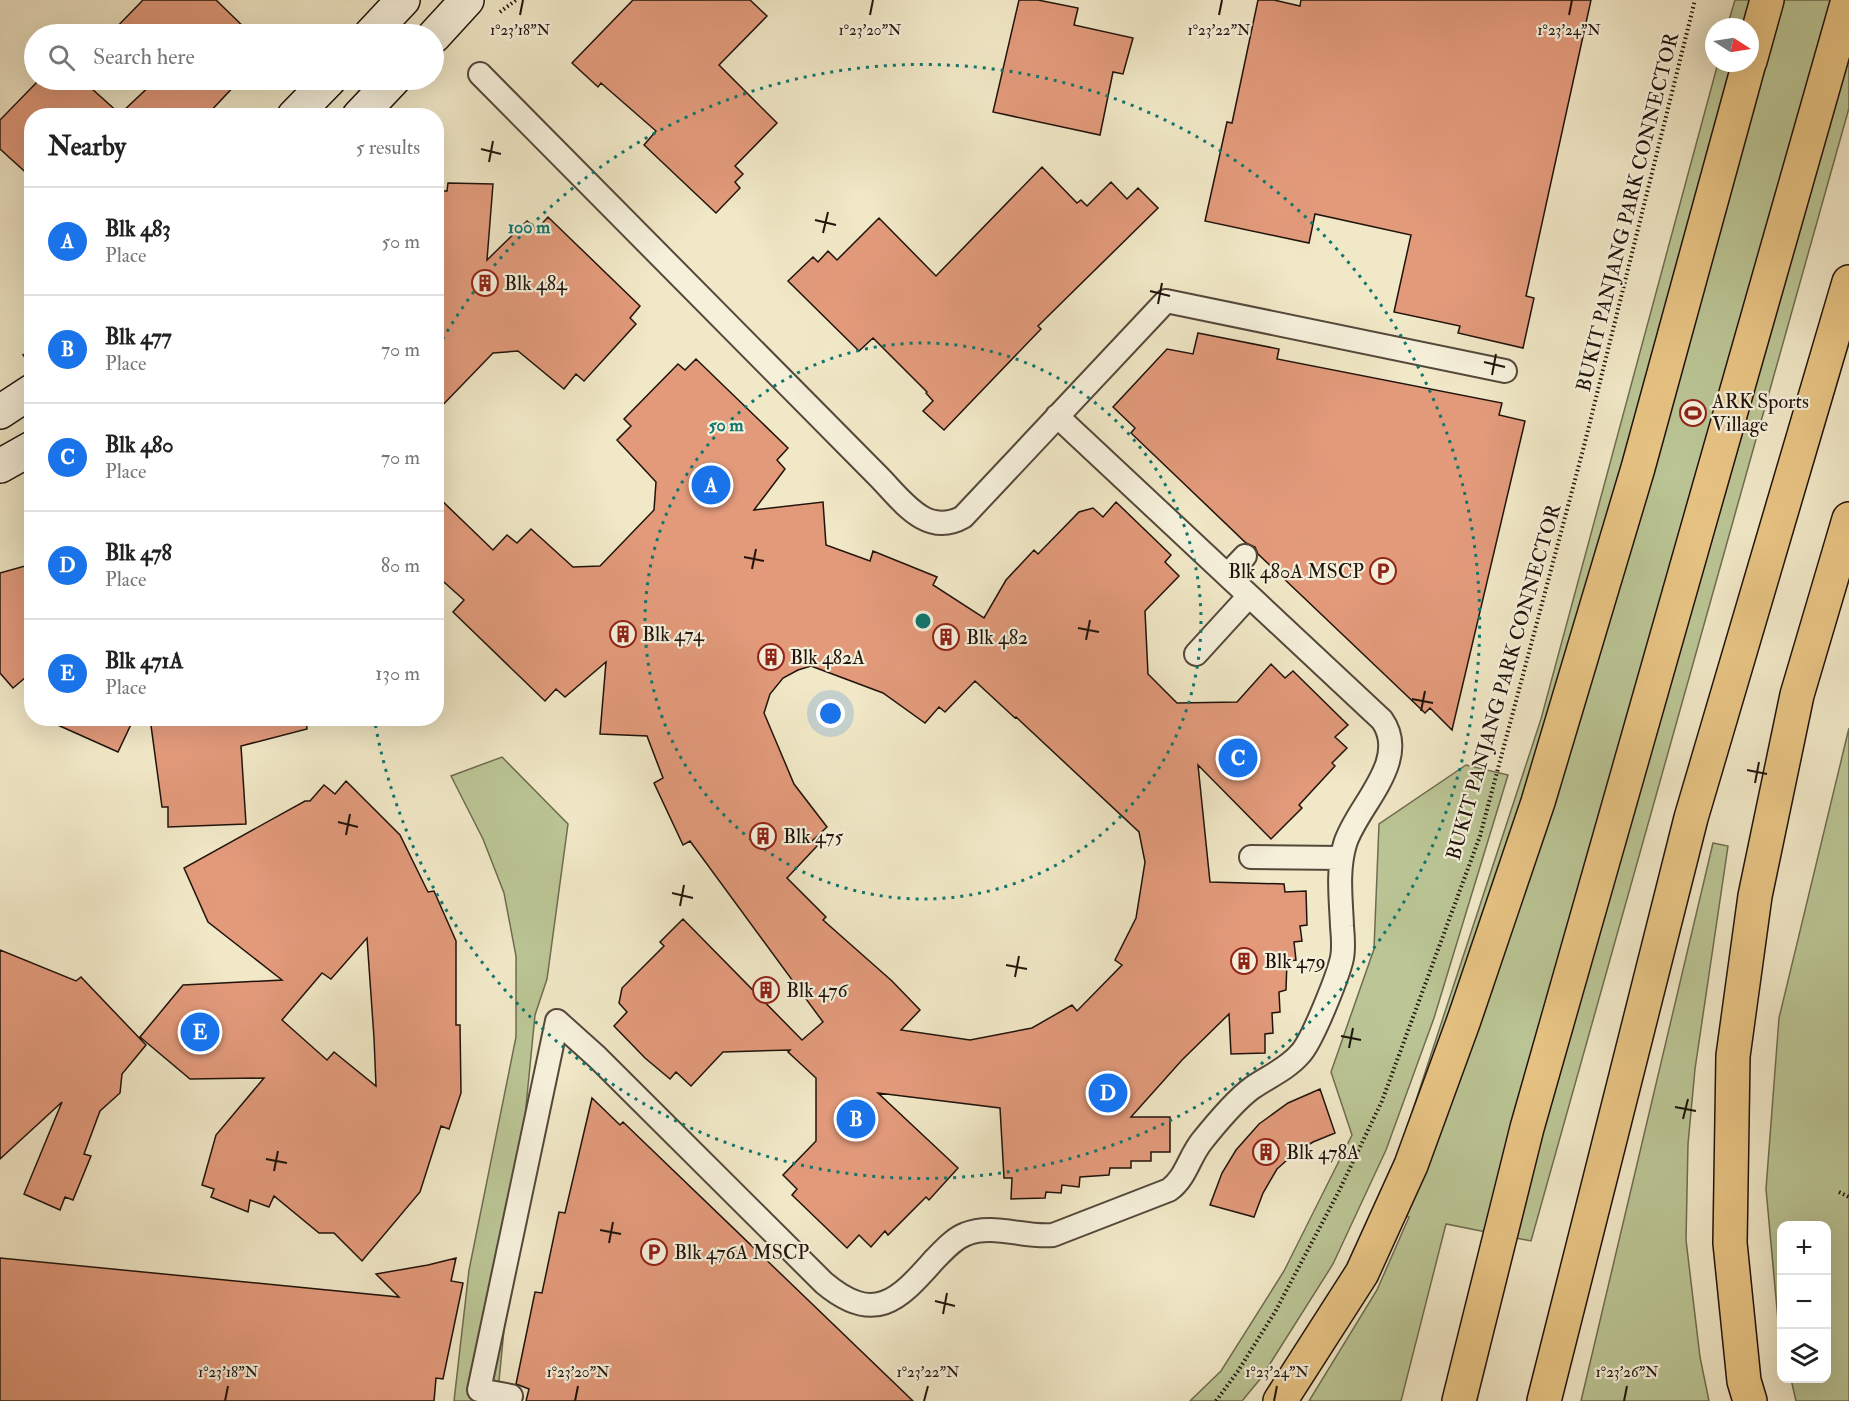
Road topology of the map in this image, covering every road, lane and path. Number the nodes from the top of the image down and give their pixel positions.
1 (403, 0) edge
2 (467, 0) edge
3 (1695, 0) edge
4 (1767, 0) edge
5 (1848, 0) edge
6 (380, 24) edge
7 (444, 25) edge
8 (1759, 29) edge
9 (1747, 72) edge
10 (480, 74) dead end
11 (319, 90) edge
12 (384, 90) edge
13 (302, 108) edge
14 (367, 108) edge
15 (1849, 282) edge
16 (1505, 371) dead end
17 (24, 396) edge
18 (0, 412) edge
19 (1057, 416) junction
20 (24, 452) edge
21 (0, 466) edge
22 (1849, 519) edge
23 (1245, 556) dead end
24 (1227, 575) junction
25 (1250, 596) junction
26 (1196, 654) dead end
27 (1251, 857) dead end
28 (1342, 858) junction
29 (1839, 1192) dead end
30 (1849, 1197) edge
31 (510, 1396) dead end
32 (1216, 1401) edge
33 (1280, 1401) edge
34 (1459, 1401) edge
35 (1544, 1401) edge
36 (1750, 1401) edge

1 - 6 street
2 - 7 street
3 - 32 path, BUKIT PANJANG PARK CONNECTOR
4 - 8 highway
5 - 34 highway
9 - 33 highway
10 - 19 lane
11 - 13 street
12 - 14 street
15 - 35 highway
16 - 19 lane
17 - 18 street
19 - 24 lane
20 - 21 street
22 - 36 highway
23 - 24 lane
24 - 25 lane
25 - 26 lane
25 - 28 lane
27 - 28 lane
28 - 31 lane
29 - 30 path

